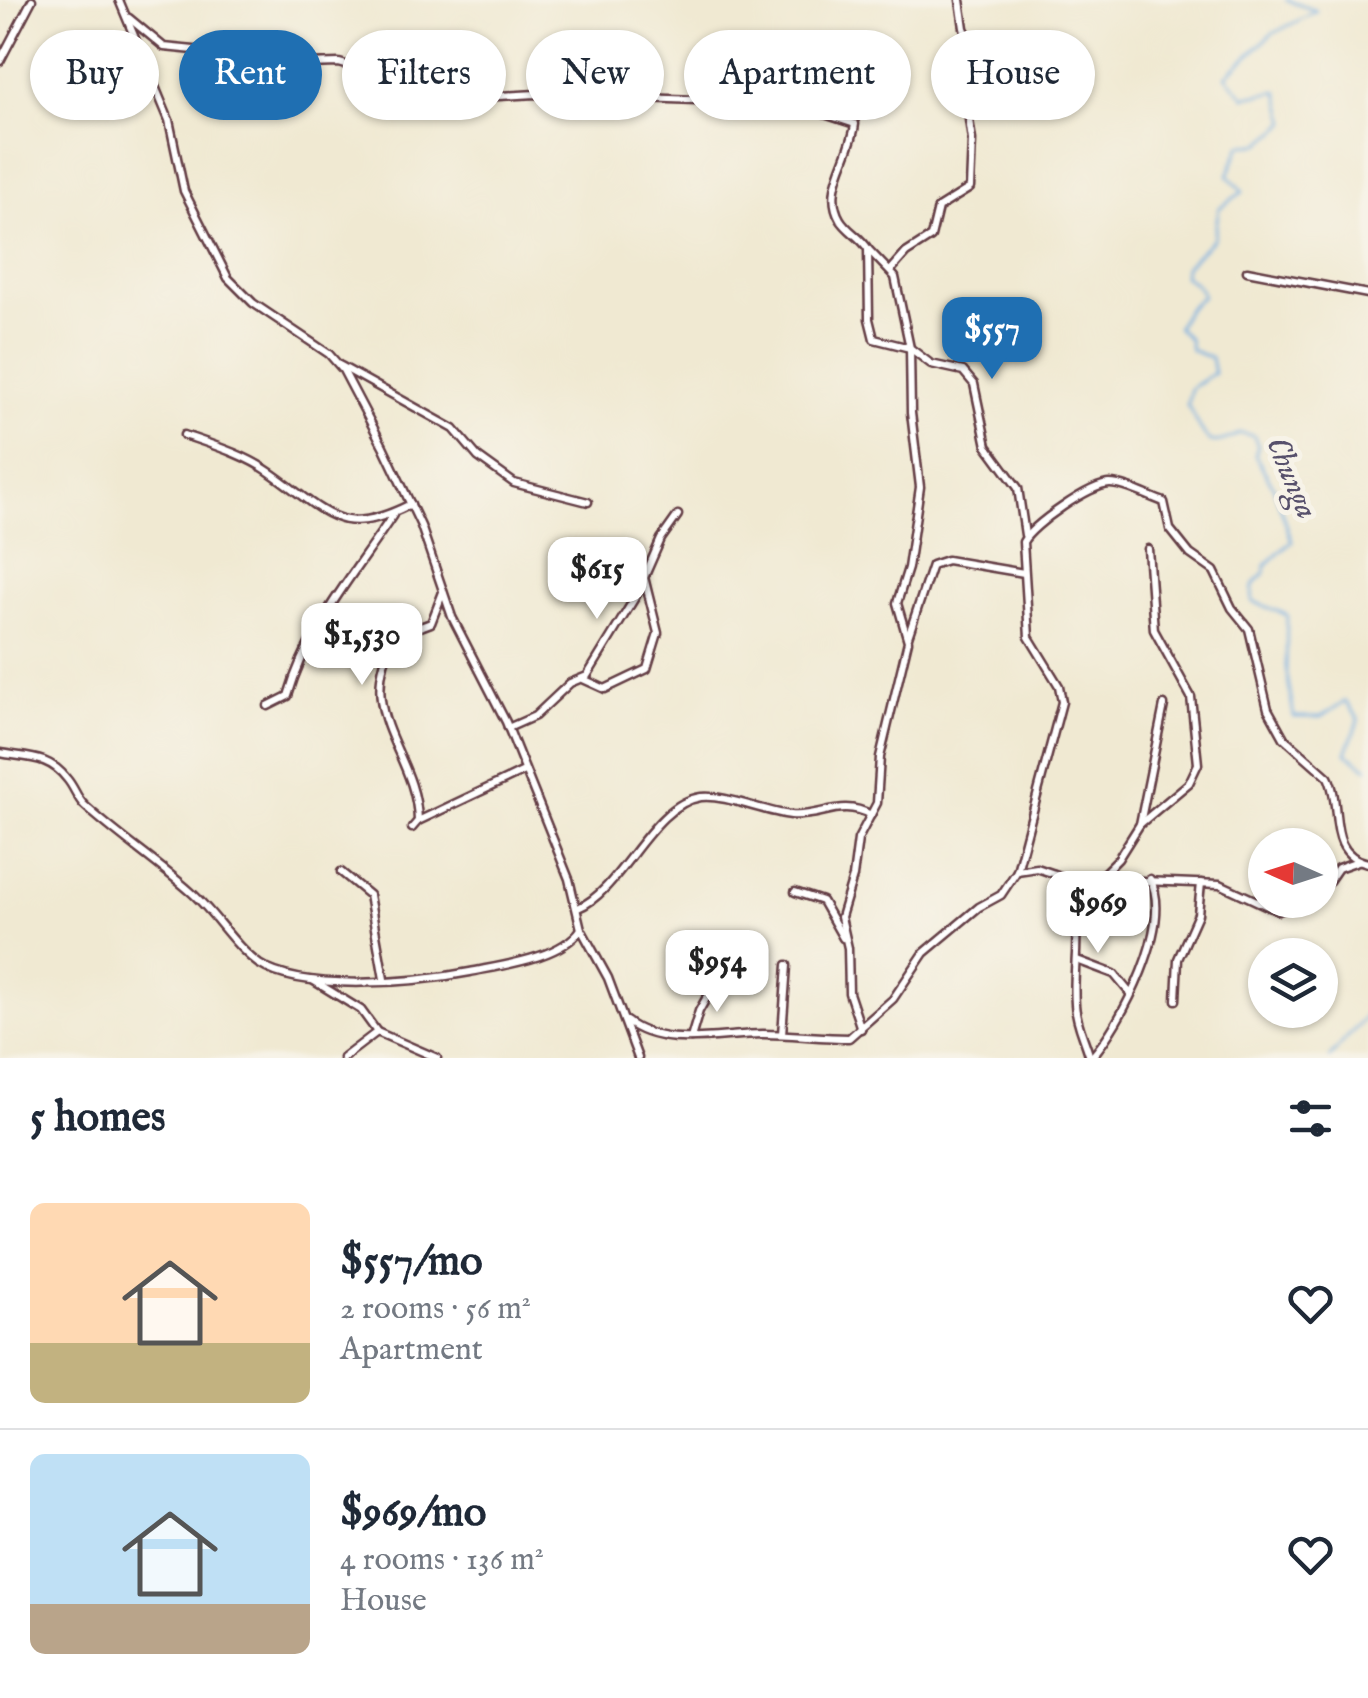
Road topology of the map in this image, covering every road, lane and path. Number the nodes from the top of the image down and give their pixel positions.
1 (32, 0) edge
2 (119, 0) edge
3 (960, 0) edge
4 (129, 18) junction
5 (0, 61) edge
6 (868, 249) junction
7 (891, 270) junction
8 (1246, 271) dead end
9 (1368, 294) edge
10 (910, 348) junction
11 (340, 366) junction
12 (184, 435) dead end
13 (588, 502) dead end
14 (411, 504) junction
15 (395, 512) junction
16 (678, 515) dead end
17 (1026, 536) junction
18 (1148, 549) dead end
19 (1024, 573) junction
20 (643, 576) junction
21 (444, 591) junction
22 (908, 638) junction
23 (582, 678) junction
24 (1164, 705) dead end
25 (268, 706) dead end
26 (508, 728) junction
27 (0, 754) edge
28 (524, 771) junction
29 (872, 815) junction
30 (1140, 824) junction
31 (1359, 861) junction
32 (1368, 862) edge
33 (1338, 868) edge
34 (1017, 871) junction
35 (341, 872) dead end
36 (1054, 874) junction
37 (1102, 876) junction
38 (1150, 879) junction
39 (1201, 884) junction
40 (794, 892) dead end
41 (1248, 898) edge
42 (1072, 905) junction
43 (578, 908) junction
44 (582, 929) junction
45 (848, 948) junction
46 (1077, 960) junction
47 (787, 965) dead end
48 (384, 979) junction
49 (717, 979) dead end
50 (313, 980) junction
51 (1130, 992) junction
52 (1176, 1000) dead end
53 (625, 1020) junction
54 (862, 1029) junction
55 (377, 1032) junction
56 (782, 1034) junction
57 (691, 1038) junction
58 (343, 1058) edge
59 (438, 1058) edge
60 (638, 1058) edge
61 (1090, 1058) edge

1 - 5 street
2 - 4 street
3 - 7 street
4 - 6 street
4 - 11 street
6 - 7 street
6 - 10 street
7 - 10 street
8 - 9 street
10 - 17 street
10 - 22 street
11 - 13 street
11 - 14 street
12 - 15 street
14 - 15 street
14 - 21 street
15 - 25 street
16 - 20 street
17 - 19 street
17 - 31 street
18 - 30 street
19 - 22 street
19 - 34 street
20 - 23 street
20 - 23 street
21 - 26 street
21 - 28 street
22 - 29 street
23 - 26 street
24 - 30 street
26 - 28 street
27 - 50 street
28 - 43 street
29 - 43 street
29 - 45 street
30 - 37 street
31 - 32 street
31 - 33 street
34 - 36 street
34 - 54 street
35 - 48 street
36 - 37 street
36 - 42 street
37 - 38 street
37 - 42 street
38 - 39 street
38 - 51 street
39 - 41 street
39 - 52 street
40 - 45 street
42 - 46 street
43 - 44 street
44 - 48 street
44 - 53 street
45 - 54 street
46 - 51 street
46 - 61 street
47 - 56 street
48 - 50 street
49 - 57 street
50 - 55 street
51 - 61 street
53 - 57 street
53 - 60 street
54 - 56 street
55 - 58 street
55 - 59 street
56 - 57 street

